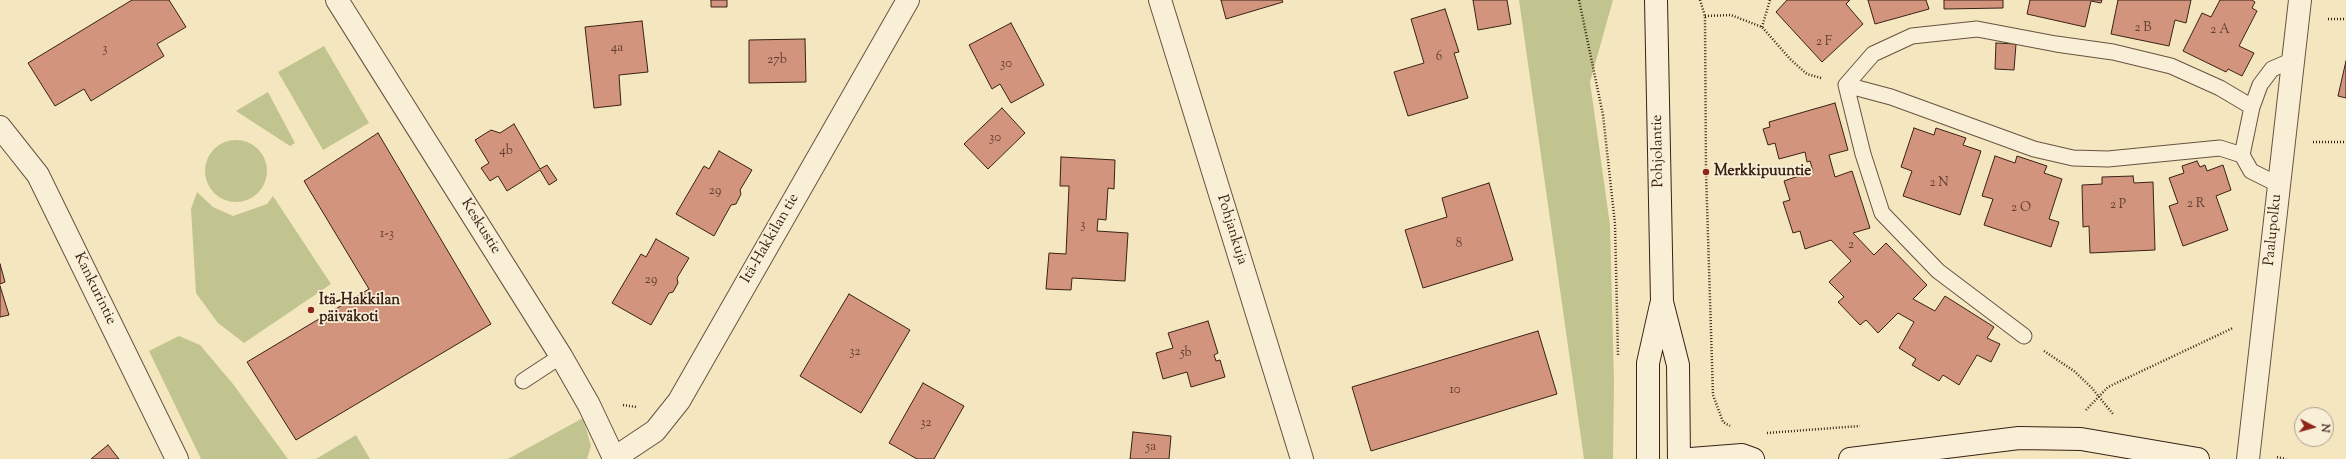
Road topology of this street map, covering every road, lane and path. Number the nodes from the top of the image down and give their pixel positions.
1 (337, 0) edge
2 (908, 0) edge
3 (1160, 0) edge
4 (1579, 0) edge
5 (1656, 0) edge
6 (1700, 0) edge
7 (1770, 0) edge
8 (2300, 0) edge
9 (1704, 16) junction
10 (1762, 27) junction
11 (2293, 60) junction
12 (1846, 85) junction
13 (2252, 107) junction
14 (0, 127) edge
15 (2242, 155) junction
16 (2279, 185) junction
17 (2266, 301) junction
18 (1662, 302) junction
19 (2024, 336) joint
20 (561, 356) junction
21 (1618, 357) dead end
22 (523, 381) dead end
23 (2098, 396) junction
24 (618, 404) dead end
25 (642, 406) dead end
26 (2085, 411) dead end
27 (2117, 418) dead end
28 (1723, 422) dead end
29 (177, 459) edge
30 (613, 459) edge
31 (1302, 459) edge
32 (1648, 459) edge
33 (1679, 459) edge
34 (1691, 459) edge
35 (1753, 459) edge
36 (1850, 459) edge
37 (2198, 459) edge
38 (2248, 459) edge

1 - 20 street, Keskustie
2 - 30 street, Itä-Hakkilan tie
3 - 31 street, Pohjankuja
4 - 21 path
5 - 18 street, Pohjolantie
6 - 9 path
7 - 10 path
8 - 11 street, Paalupolku
9 - 10 path
9 - 28 path
10 - 12 path
11 - 13 lane
11 - 16 street, Paalupolku
12 - 13 lane
12 - 15 lane
12 - 19 lane
13 - 15 lane
14 - 29 street, Kankurintie
15 - 16 lane
16 - 17 street, Paalupolku
17 - 23 path
17 - 38 street, Paalupolku
18 - 32 street, Pohjolantie
18 - 33 street, Pohjolantie
19 - 23 path
20 - 22 lane
20 - 30 street, Keskustie
23 - 26 path
23 - 27 path
24 - 25 path
34 - 35 street
36 - 37 street

